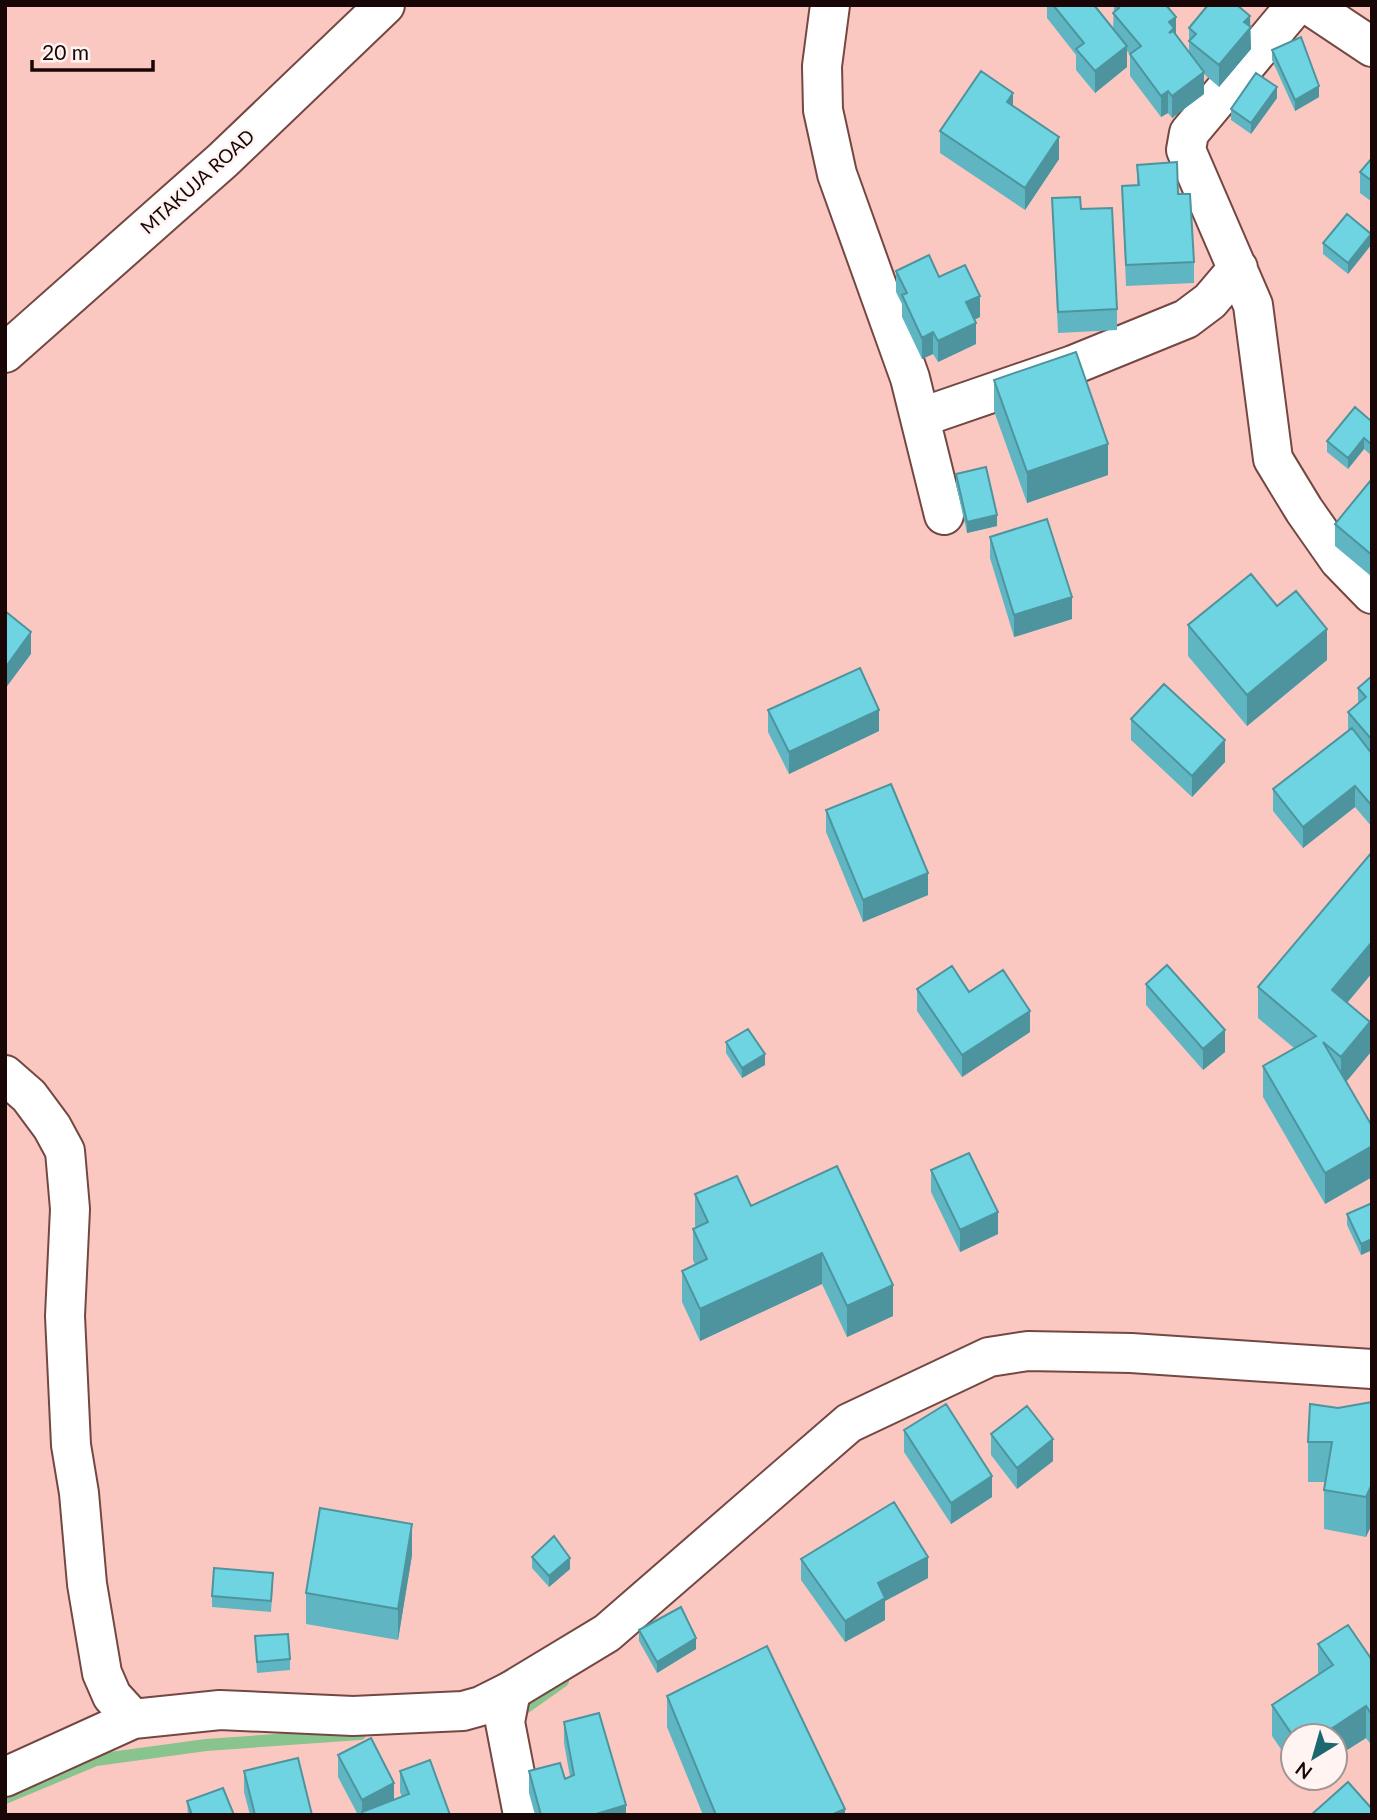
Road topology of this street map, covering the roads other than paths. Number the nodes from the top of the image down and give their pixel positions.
1 (385, 5) edge
2 (830, 5) edge
3 (1296, 5) edge
4 (1310, 5) edge
5 (1372, 47) edge
6 (1238, 268) junction
7 (5, 353) edge
8 (922, 417) junction
9 (944, 514) dead end
10 (1372, 594) edge
11 (5, 1075) edge
12 (1372, 1369) edge
13 (511, 1691) junction
14 (133, 1719) junction
15 (5, 1777) edge
16 (523, 1815) edge

1 - 7 street, MTAKUJA ROAD
2 - 8 street
3 - 6 street
4 - 5 street
6 - 8 street
6 - 10 street
8 - 9 street
11 - 14 street
12 - 13 street
13 - 14 street
13 - 16 street
14 - 15 street

